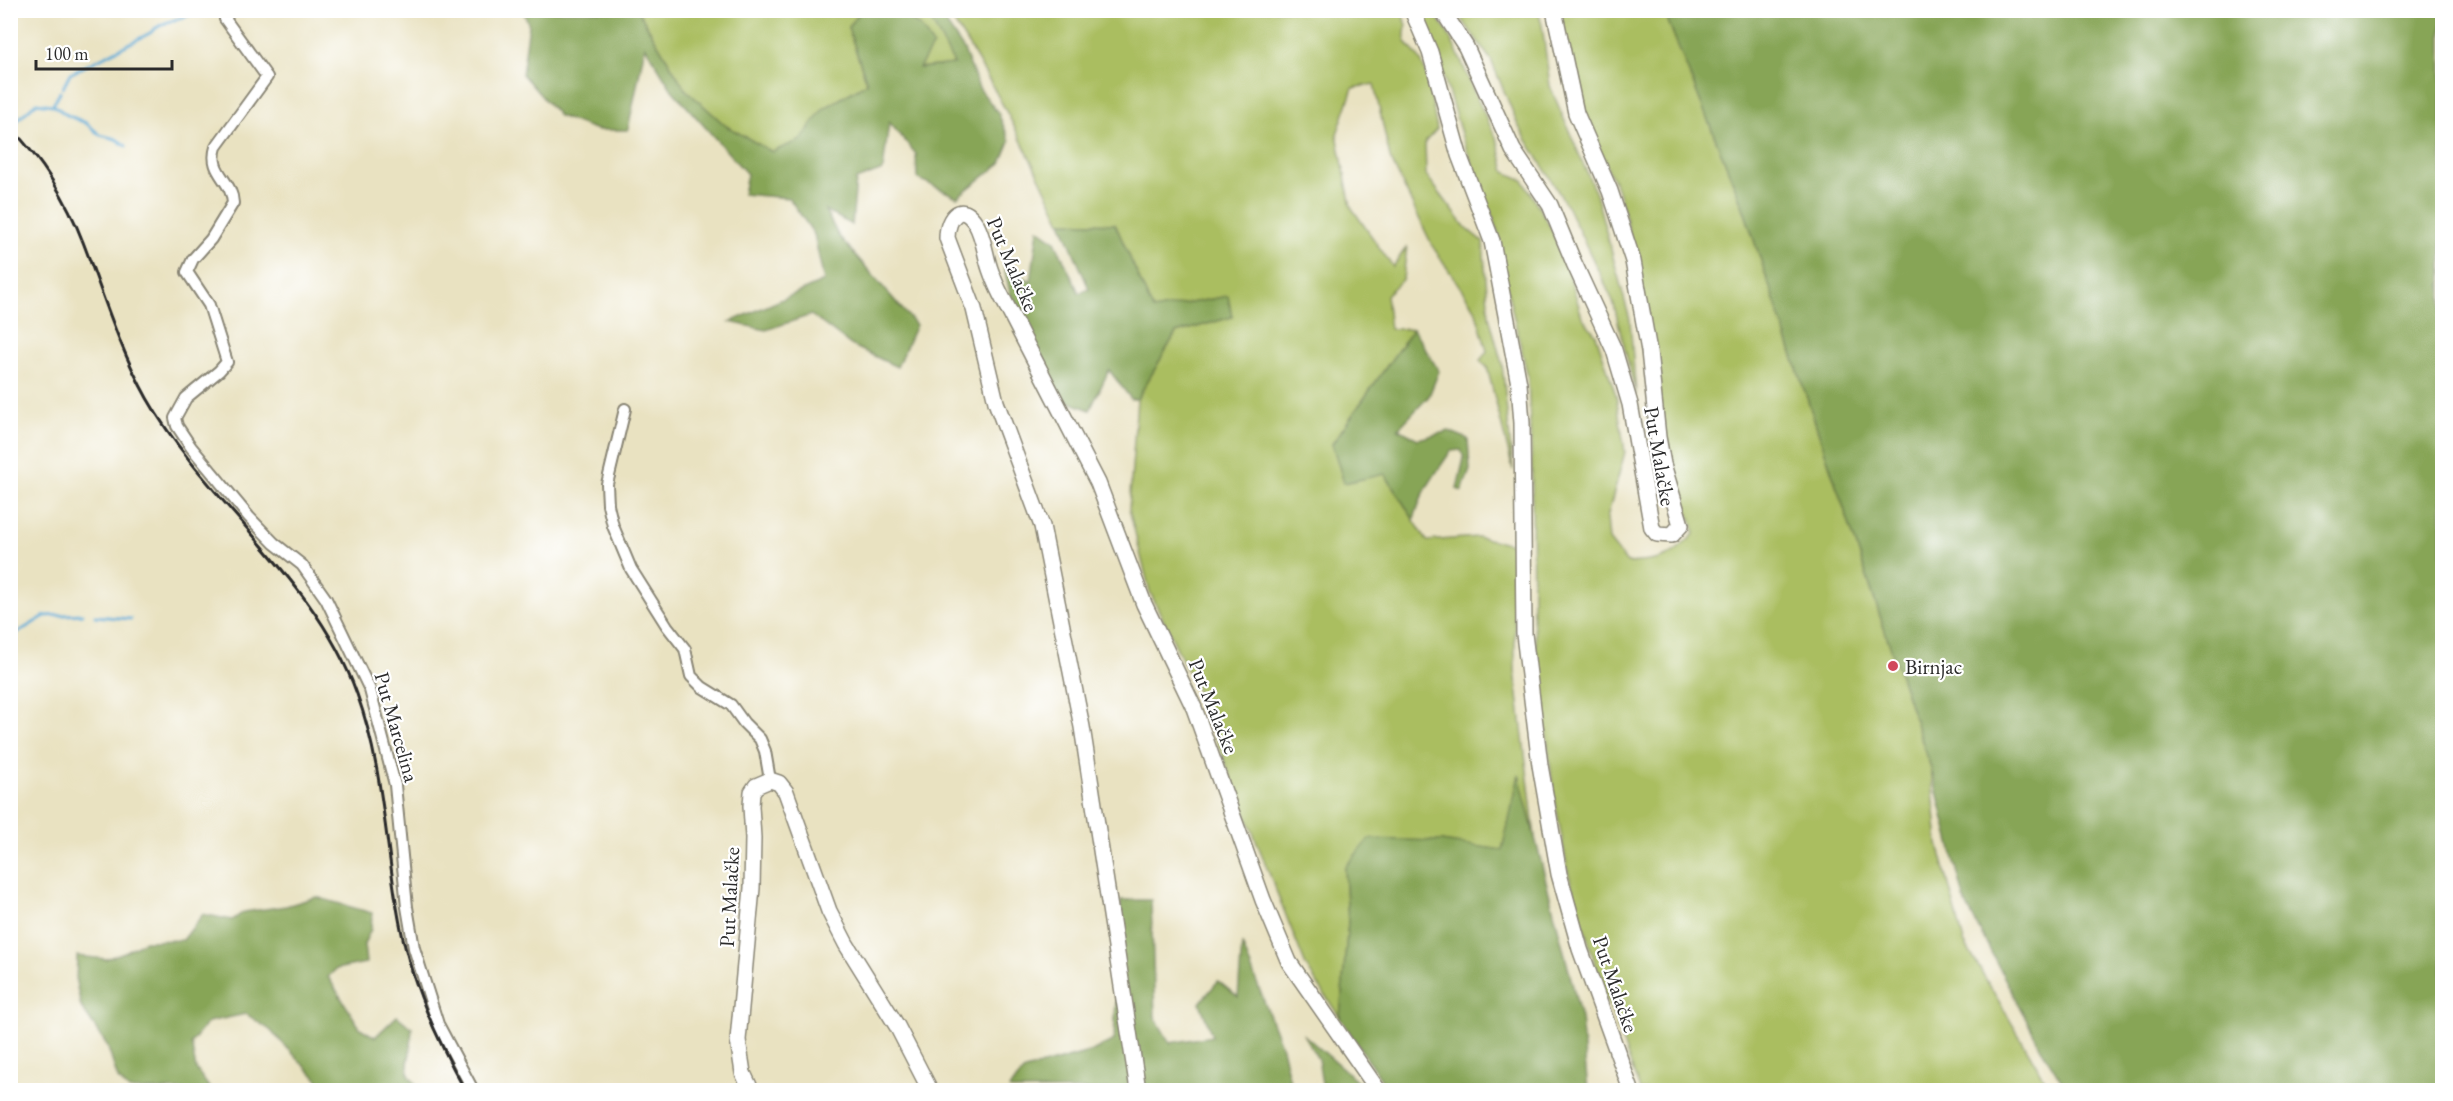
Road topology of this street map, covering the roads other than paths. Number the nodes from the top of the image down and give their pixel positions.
1 (230, 10) edge
2 (1412, 10) edge
3 (1442, 10) edge
4 (1554, 10) edge
5 (625, 409) dead end
6 (770, 780) junction
7 (473, 1090) edge
8 (751, 1090) edge
9 (930, 1090) edge
10 (1138, 1090) edge
11 (1378, 1090) edge
12 (1631, 1090) edge

1 - 7 street, Put Marcelina
2 - 12 main road, Put Malačke
3 - 4 main road, Put Malačke
5 - 6 street
6 - 8 main road, Put Malačke
6 - 9 main road
10 - 11 main road, Put Malačke

